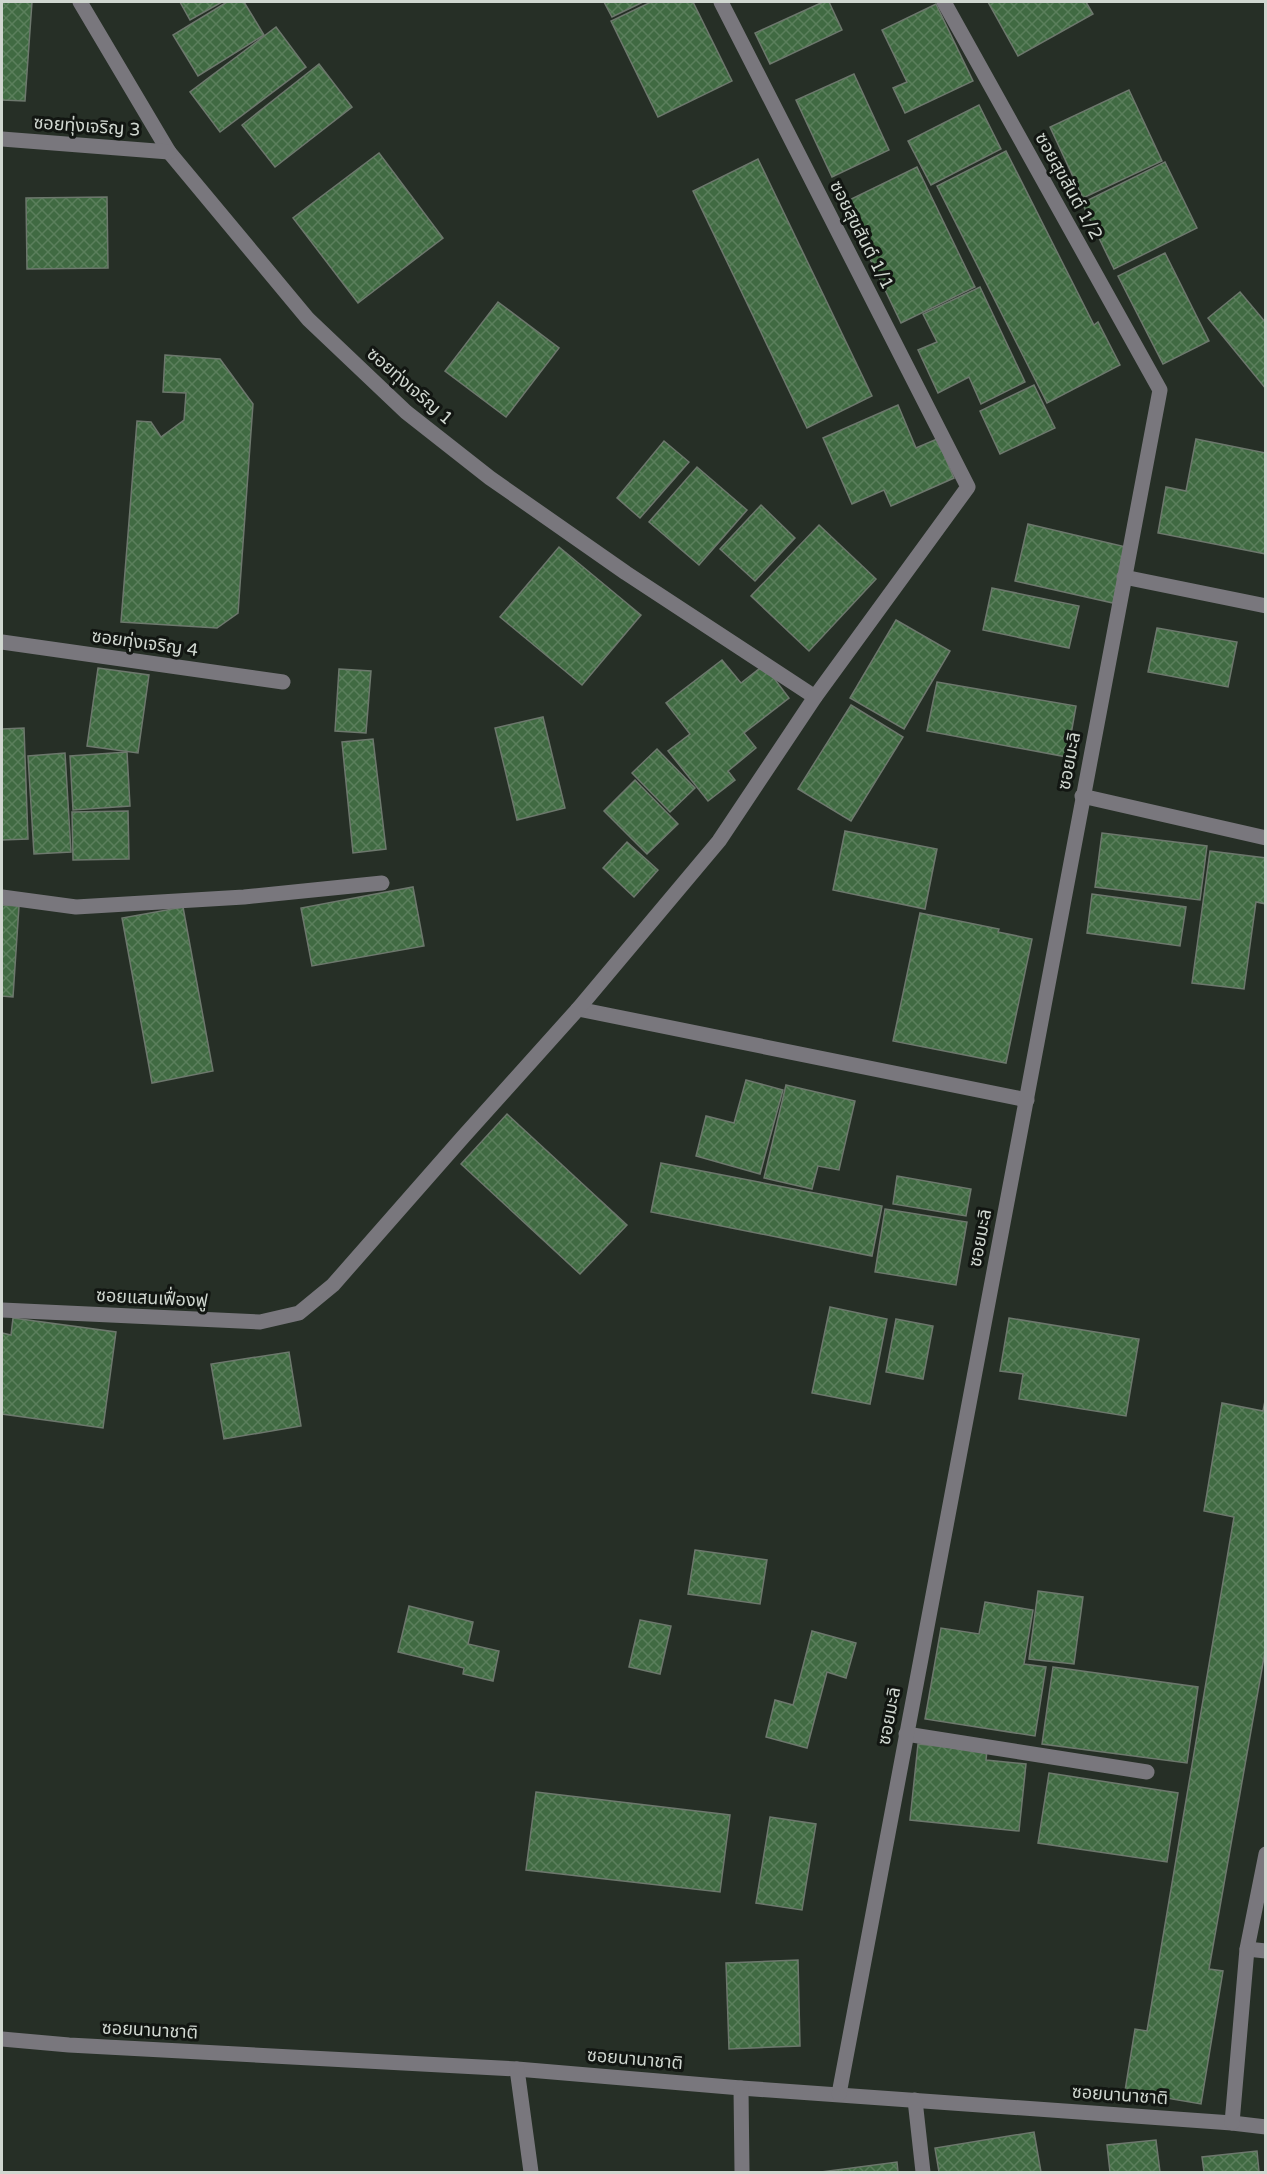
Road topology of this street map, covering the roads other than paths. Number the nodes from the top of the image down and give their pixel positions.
1 (80, 2) edge
2 (721, 2) edge
3 (944, 2) edge
4 (2, 139) edge
5 (169, 152) junction
6 (1160, 390) joint
7 (1124, 577) junction
8 (1266, 606) edge
9 (2, 642) edge
10 (283, 682) dead end
11 (815, 697) junction
12 (1082, 796) junction
13 (1266, 838) edge
14 (382, 883) dead end
15 (2, 897) edge
16 (578, 1009) junction
17 (1027, 1100) junction
18 (2, 1310) edge
19 (906, 1734) junction
20 (1147, 1772) dead end
21 (1266, 1854) edge
22 (1247, 1949) junction
23 (1266, 1951) edge
24 (2, 2039) edge
25 (517, 2069) junction
26 (741, 2088) junction
27 (839, 2094) junction
28 (915, 2100) junction
29 (1232, 2123) junction
30 (1266, 2127) edge
31 (531, 2172) edge
32 (741, 2172) edge
33 (923, 2172) edge

1 - 5 street, ซอยทุ่งเจริญ 1
2 - 11 street, ซอยสุขสันต์ 1/1
3 - 6 street, ซอยสุขสันต์ 1/2
4 - 5 street, ซอยทุ่งเจริญ 3
5 - 11 street, ซอยทุ่งเจริญ 1
6 - 7 street, ซอยมะลิ
7 - 8 street
7 - 12 street, ซอยมะลิ
9 - 10 street, ซอยทุ่งเจริญ 4
11 - 16 street
12 - 13 street
12 - 17 street, ซอยมะลิ
14 - 15 street
16 - 17 street
16 - 18 street, ซอยแสนเฟื่องฟู
17 - 19 street, ซอยมะลิ
19 - 20 street
19 - 27 street, ซอยมะลิ
21 - 22 street
22 - 23 street
22 - 29 street
24 - 25 street, ซอยนานาชาติ
25 - 26 street, ซอยนานาชาติ
25 - 31 street
26 - 27 street, ซอยนานาชาติ
26 - 32 street
27 - 28 street, ซอยนานาชาติ
28 - 29 street, ซอยนานาชาติ
28 - 33 street
29 - 30 street, ซอยนานาชาติ

